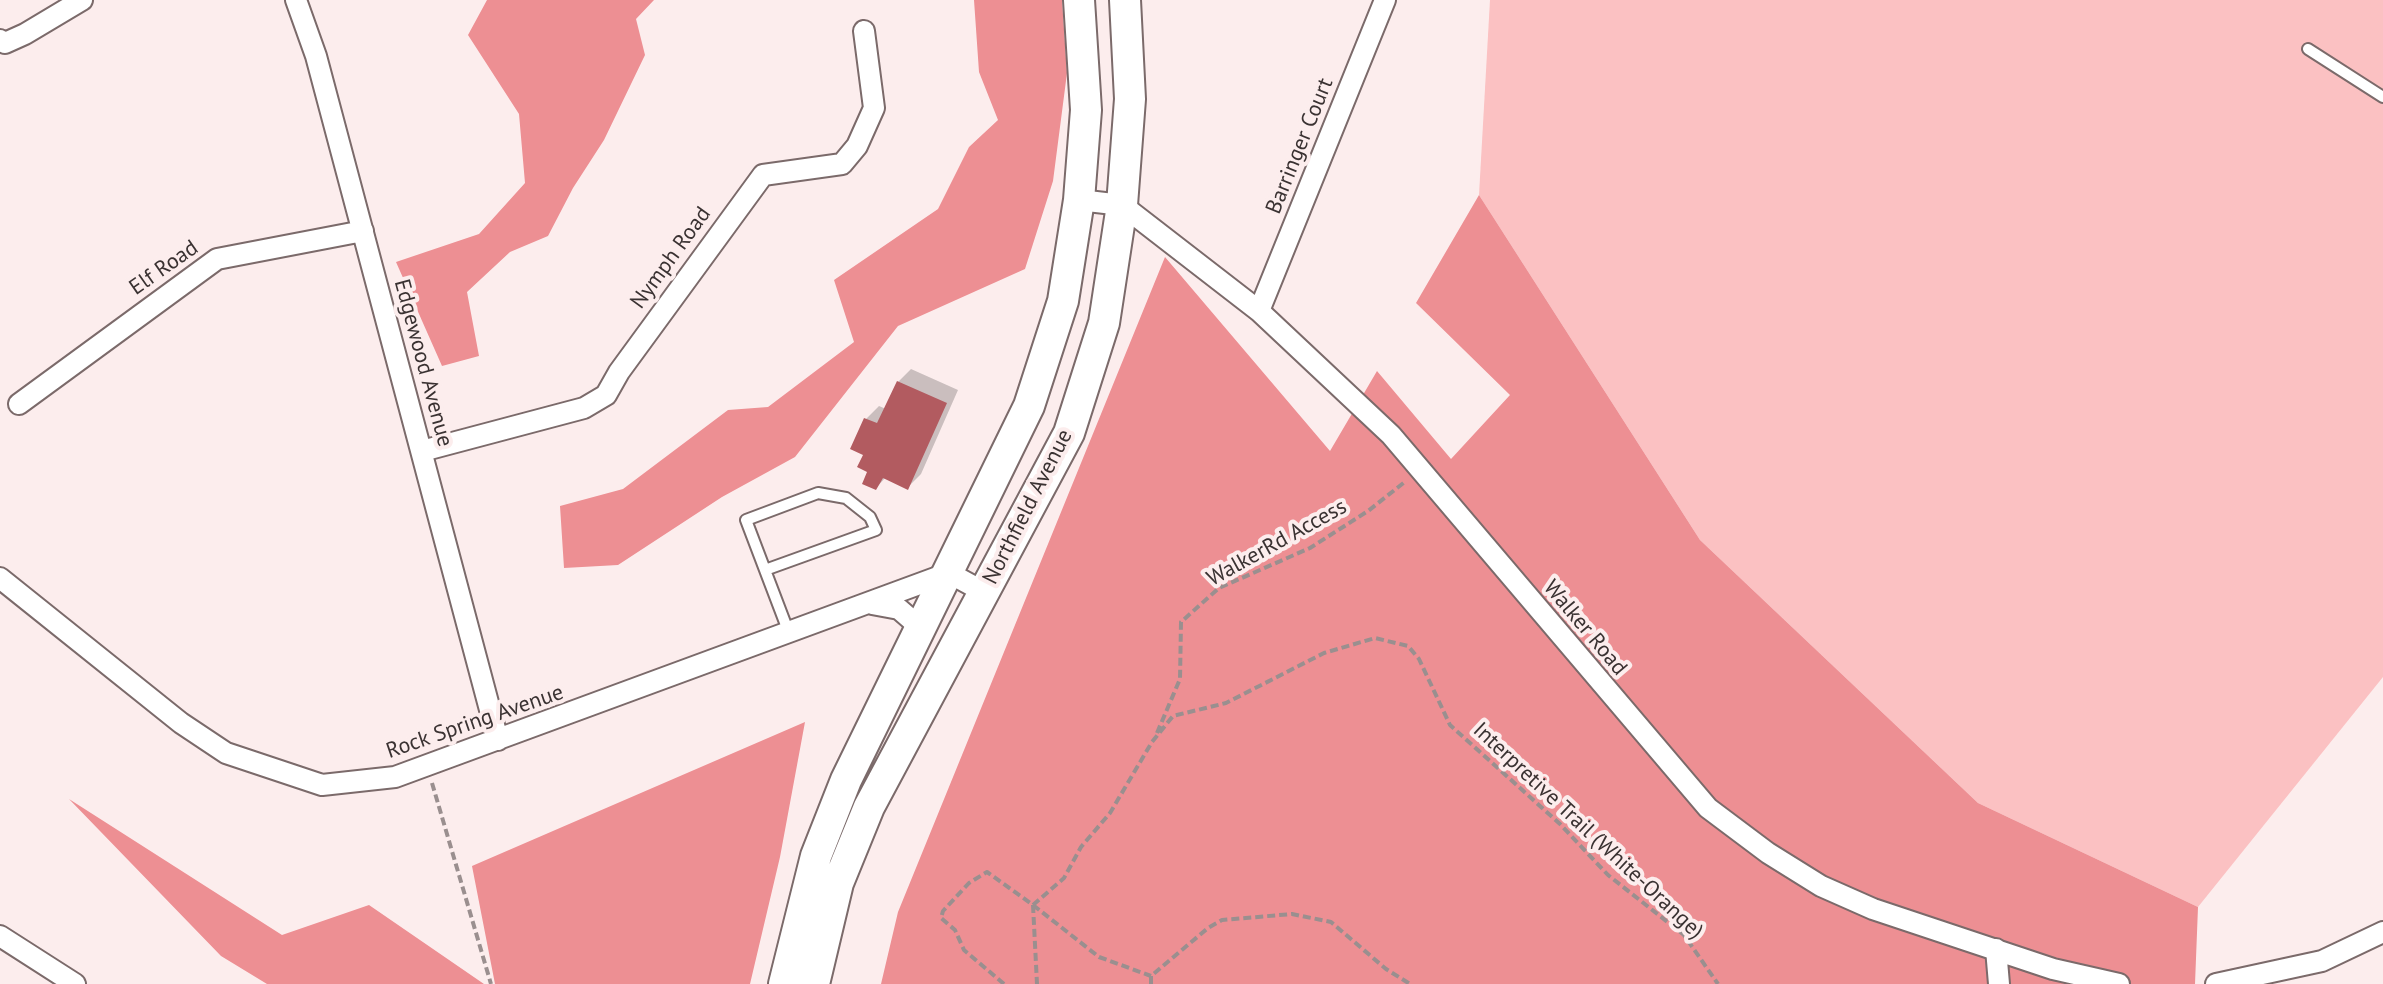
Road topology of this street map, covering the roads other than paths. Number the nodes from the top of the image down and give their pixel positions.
1 (82, 0) edge
2 (296, 0) edge
3 (1079, 0) edge
4 (1125, 0) edge
5 (1385, 0) edge
6 (864, 31) dead end
7 (0, 40) edge
8 (2308, 49) dead end
9 (2383, 97) edge
10 (1079, 200) junction
11 (1122, 205) junction
12 (363, 231) junction
13 (1259, 311) junction
14 (19, 404) dead end
15 (422, 451) junction
16 (765, 570) junction
17 (949, 573) junction
18 (0, 578) edge
19 (984, 592) junction
20 (868, 604) junction
21 (922, 629) junction
22 (789, 633) junction
23 (498, 740) junction
24 (2383, 932) edge
25 (0, 936) edge
26 (1996, 949) junction
27 (75, 984) edge
28 (784, 984) edge
29 (814, 984) edge
30 (1999, 984) edge
31 (2119, 984) edge
32 (2216, 984) edge

1 - 7 street
2 - 12 street, Edgewood Avenue
3 - 10 main road, Northfield Avenue
4 - 11 main road, Northfield Avenue
5 - 13 street, Barringer Court
6 - 15 street, Nymph Road
8 - 9 lane
10 - 11 street
10 - 17 main road, Northfield Avenue
11 - 13 street, Walker Road
11 - 19 main road, Northfield Avenue
12 - 14 street, Elf Road
12 - 15 street, Edgewood Avenue
13 - 26 street, Walker Road
15 - 23 street, Edgewood Avenue
16 - 16 lane
16 - 22 lane
17 - 19 street
17 - 20 street, Rock Spring Avenue
17 - 21 main road, Northfield Avenue
18 - 23 street, Rock Spring Avenue
19 - 29 main road, Northfield Avenue
20 - 21 street
20 - 22 street, Rock Spring Avenue
21 - 28 main road, Northfield Avenue
22 - 23 street, Rock Spring Avenue
24 - 32 street
25 - 27 street
26 - 30 street
26 - 31 street, Walker Road

